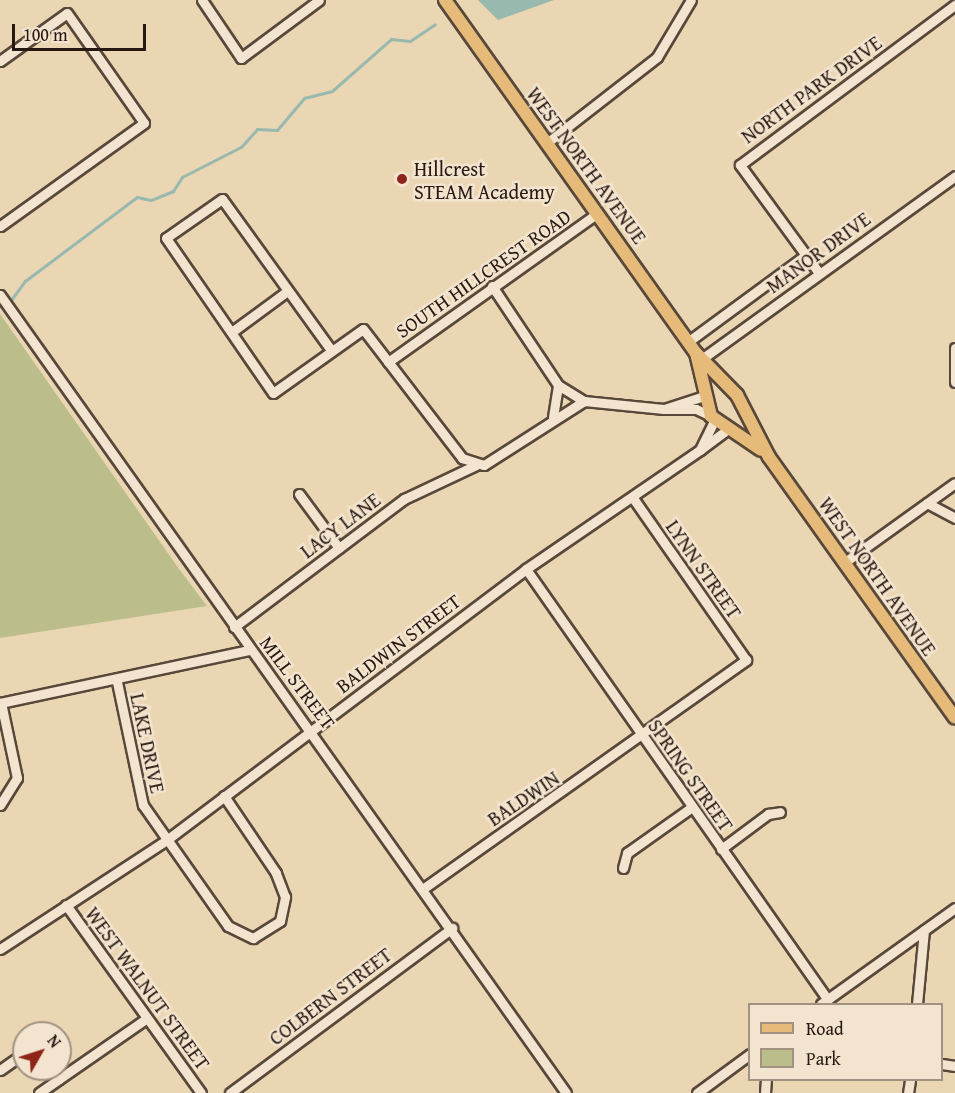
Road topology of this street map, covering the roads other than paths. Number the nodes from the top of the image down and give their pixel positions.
1 (202, 0) edge
2 (319, 0) edge
3 (445, 0) edge
4 (691, 0) edge
5 (955, 5) edge
6 (0, 61) edge
7 (548, 142) junction
8 (955, 176) edge
9 (598, 213) junction
10 (0, 226) edge
11 (806, 255) junction
12 (819, 273) junction
13 (492, 286) junction
14 (286, 292) junction
15 (0, 295) edge
16 (233, 331) junction
17 (688, 341) junction
18 (955, 348) edge
19 (330, 350) junction
20 (699, 355) junction
21 (388, 363) junction
22 (721, 382) junction
23 (955, 382) edge
24 (558, 385) junction
25 (704, 394) junction
26 (584, 401) junction
27 (664, 409) junction
28 (553, 417) junction
29 (713, 417) junction
30 (746, 417) junction
31 (732, 428) junction
32 (700, 450) junction
33 (769, 457) junction
34 (476, 465) junction
35 (955, 483) edge
36 (299, 494) dead end
37 (633, 498) junction
38 (927, 504) junction
39 (955, 518) edge
40 (339, 548) junction
41 (845, 562) junction
42 (526, 569) junction
43 (234, 627) junction
44 (250, 650) junction
45 (746, 660) joint
46 (117, 682) junction
47 (1, 703) edge
48 (955, 718) edge
49 (312, 730) junction
50 (641, 736) junction
51 (224, 796) junction
52 (0, 805) edge
53 (692, 807) junction
54 (780, 812) dead end
55 (168, 839) junction
56 (721, 849) junction
57 (623, 868) dead end
58 (424, 888) junction
59 (66, 905) junction
60 (955, 908) edge
61 (452, 928) junction
62 (924, 930) junction
63 (0, 949) edge
64 (824, 1002) edge
65 (917, 1003) edge
66 (147, 1018) junction
67 (748, 1055) edge
68 (72, 1070) edge
69 (56, 1081) edge
70 (39, 1093) edge
71 (201, 1093) edge
72 (230, 1093) edge
73 (566, 1093) edge
74 (697, 1093) edge

1 - 2 street
3 - 7 main road, WEST NORTH AVENUE
4 - 7 street
5 - 11 street, NORTH PARK DRIVE
6 - 10 street
7 - 9 main road, WEST NORTH AVENUE
8 - 12 street, MANOR DRIVE
9 - 13 street, SOUTH HILLCREST ROAD
9 - 17 main road, WEST NORTH AVENUE
11 - 12 street, NORTH PARK DRIVE
11 - 17 street
12 - 20 street, MANOR DRIVE
13 - 21 street, SOUTH HILLCREST ROAD
13 - 24 street
14 - 16 street
14 - 16 street
14 - 19 street
15 - 43 street, MILL STREET
16 - 19 street
17 - 20 main road, WEST NORTH AVENUE
18 - 23 street
19 - 21 street
20 - 22 main road, WEST NORTH AVENUE
20 - 25 main road, WEST NORTH AVENUE
21 - 34 street
22 - 25 main road
22 - 30 main road, WEST NORTH AVENUE
24 - 26 street
24 - 28 street
25 - 27 street
25 - 29 main road, WEST NORTH AVENUE
26 - 27 street
26 - 28 street, LACY LANE
27 - 29 street
28 - 34 street, LACY LANE
29 - 31 main road, WEST NORTH AVENUE
29 - 32 street, BALDWIN STREET
30 - 31 main road
30 - 33 main road, WEST NORTH AVENUE
31 - 32 street, BALDWIN STREET
31 - 33 main road, WEST NORTH AVENUE
32 - 37 street, BALDWIN STREET
33 - 41 main road, WEST NORTH AVENUE
34 - 40 street, LACY LANE
35 - 38 street
36 - 40 street
37 - 42 street, BALDWIN STREET
37 - 45 street, LYNN STREET
38 - 39 street
38 - 41 street
40 - 43 street, LACY LANE
41 - 48 main road, WEST NORTH AVENUE
42 - 49 street, BALDWIN STREET
42 - 50 street, SPRING STREET
43 - 44 street, MILL STREET
44 - 46 street
44 - 49 street, MILL STREET
45 - 50 street, BALDWIN
46 - 47 street
46 - 55 street, LAKE DRIVE
47 - 52 street
49 - 51 street, BALDWIN STREET
49 - 58 street, MILL STREET
50 - 53 street, SPRING STREET
50 - 58 street, BALDWIN
51 - 55 street, BALDWIN STREET
51 - 55 street, LAKE DRIVE
53 - 56 street, SPRING STREET
53 - 57 street
54 - 56 street
55 - 59 street, BALDWIN STREET
56 - 64 street, SPRING STREET
58 - 61 street, MILL STREET
59 - 63 street, BALDWIN STREET
59 - 66 street, WEST WALNUT STREET
60 - 62 street
61 - 72 street, COLBERN STREET
61 - 73 street, MILL STREET
62 - 64 street
62 - 65 street
66 - 68 street
66 - 71 street, WEST WALNUT STREET
67 - 74 street
69 - 70 street

